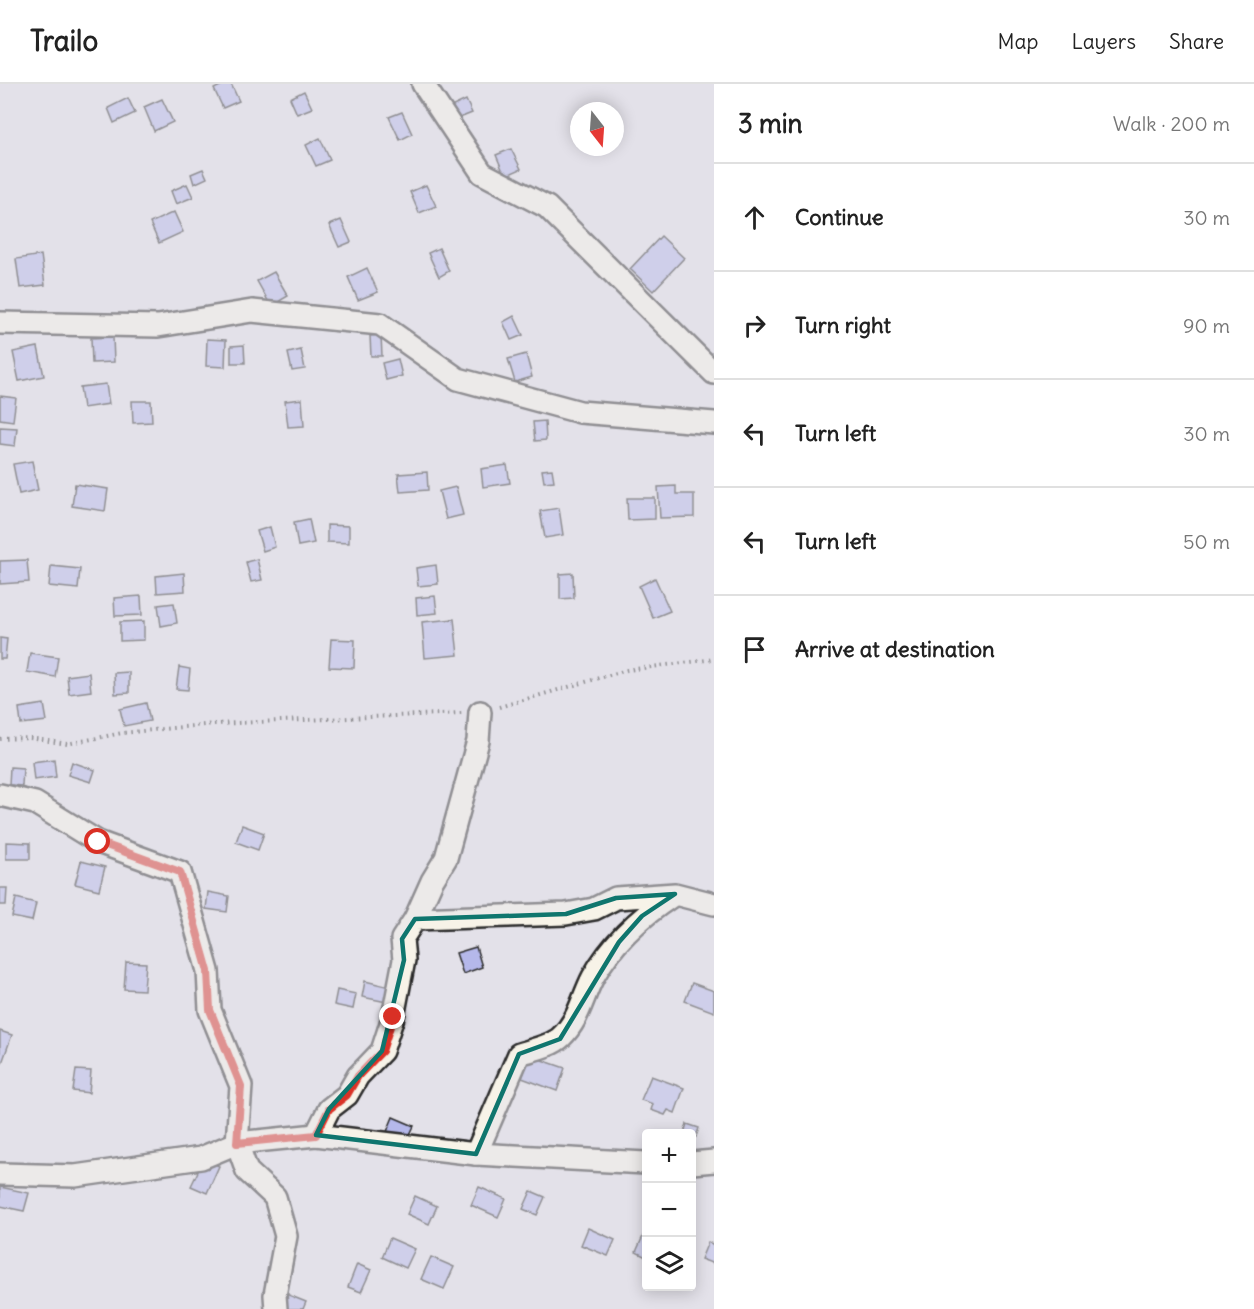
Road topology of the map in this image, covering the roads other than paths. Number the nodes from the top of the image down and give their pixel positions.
1 (423, 84) edge
2 (0, 323) edge
3 (714, 374) edge
4 (714, 423) edge
5 (480, 712) road end
6 (0, 795) edge
7 (675, 894) junction
8 (714, 904) edge
9 (415, 920) junction
10 (316, 1135) junction
11 (237, 1143) junction
12 (476, 1154) junction
13 (714, 1161) edge
14 (642, 1163) edge
15 (696, 1163) edge
16 (0, 1173) edge
17 (276, 1309) edge

1 - 3 street
2 - 4 street
5 - 9 street
6 - 11 street
7 - 8 street
7 - 9 street
7 - 12 street
9 - 10 street
10 - 11 street
10 - 12 street
11 - 16 street
11 - 17 street
12 - 14 street
13 - 15 street

